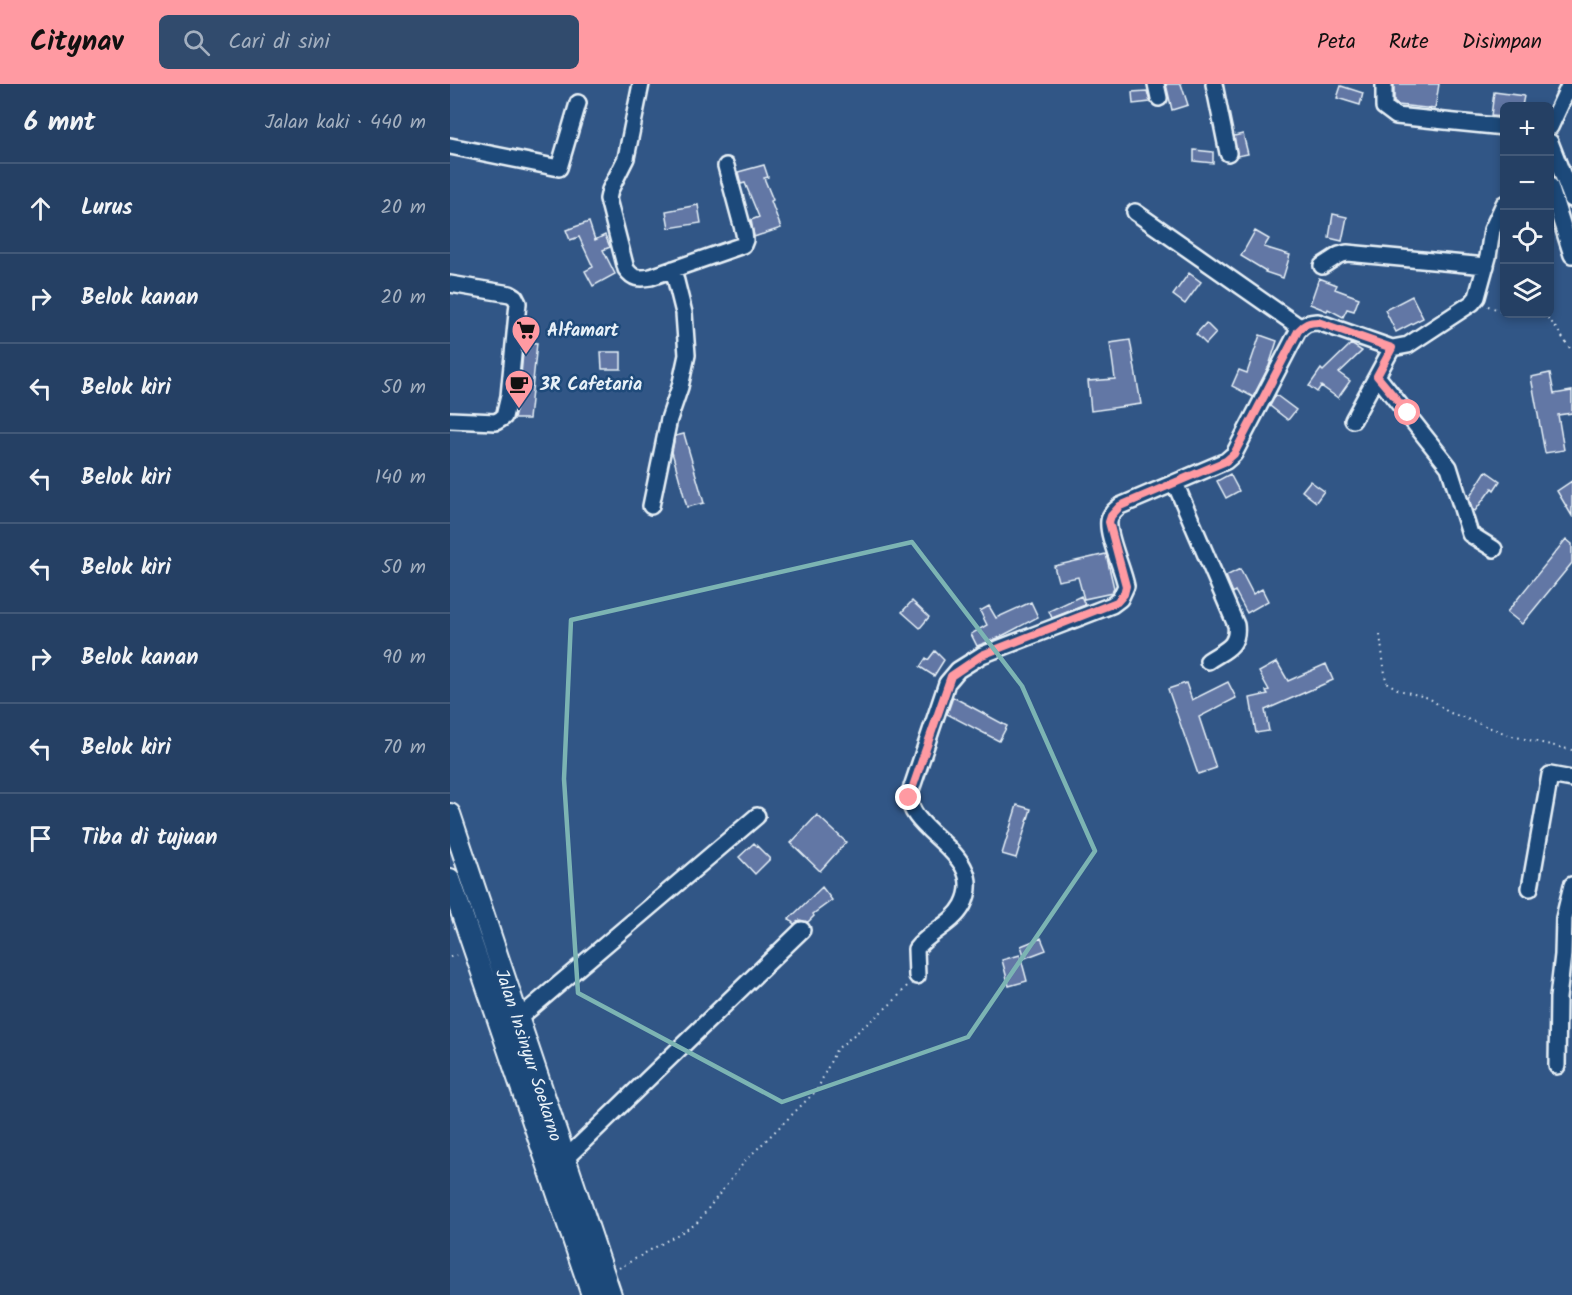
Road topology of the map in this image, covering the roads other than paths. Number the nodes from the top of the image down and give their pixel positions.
1 (641, 84) edge
2 (1214, 84) edge
3 (1383, 84) edge
4 (1570, 84) edge
5 (578, 103) dead end
6 (1554, 119) edge
7 (1500, 127) edge
8 (450, 146) edge
9 (1228, 153) dead end
10 (1554, 153) edge
11 (726, 166) dead end
12 (1554, 199) edge
13 (1572, 200) edge
14 (1501, 210) edge
15 (1135, 212) dead end
16 (1572, 255) edge
17 (1322, 266) dead end
18 (1486, 266) junction
19 (674, 269) junction
20 (450, 284) edge
21 (1301, 328) junction
22 (1392, 348) junction
23 (1377, 376) junction
24 (450, 420) edge
25 (1353, 420) dead end
26 (1175, 483) junction
27 (651, 506) dead end
28 (1494, 549) dead end
29 (1208, 661) dead end
30 (1572, 779) edge
31 (450, 814) edge
32 (757, 816) dead end
33 (450, 879) edge
34 (1572, 885) edge
35 (1530, 888) dead end
36 (802, 930) dead end
37 (917, 976) road end
38 (518, 1019) junction
39 (1557, 1066) dead end
40 (564, 1160) junction
41 (592, 1295) edge
42 (611, 1295) edge

1 - 19 street
2 - 9 street
3 - 7 street
4 - 6 street
5 - 8 street
10 - 13 street
11 - 19 street
12 - 16 street
14 - 18 street
15 - 21 street
17 - 18 street
18 - 22 street
19 - 27 street
20 - 24 street
21 - 22 street
21 - 26 street
22 - 23 street
23 - 25 street
23 - 28 street
26 - 29 street
26 - 37 street
30 - 35 street
31 - 38 main road, Jalan Insinyur Soekarno
32 - 38 street
33 - 41 main road, Jalan Insinyur Soekarno
34 - 39 street
36 - 40 street
38 - 40 main road, Jalan Insinyur Soekarno
40 - 42 main road, Jalan Insinyur Soekarno

